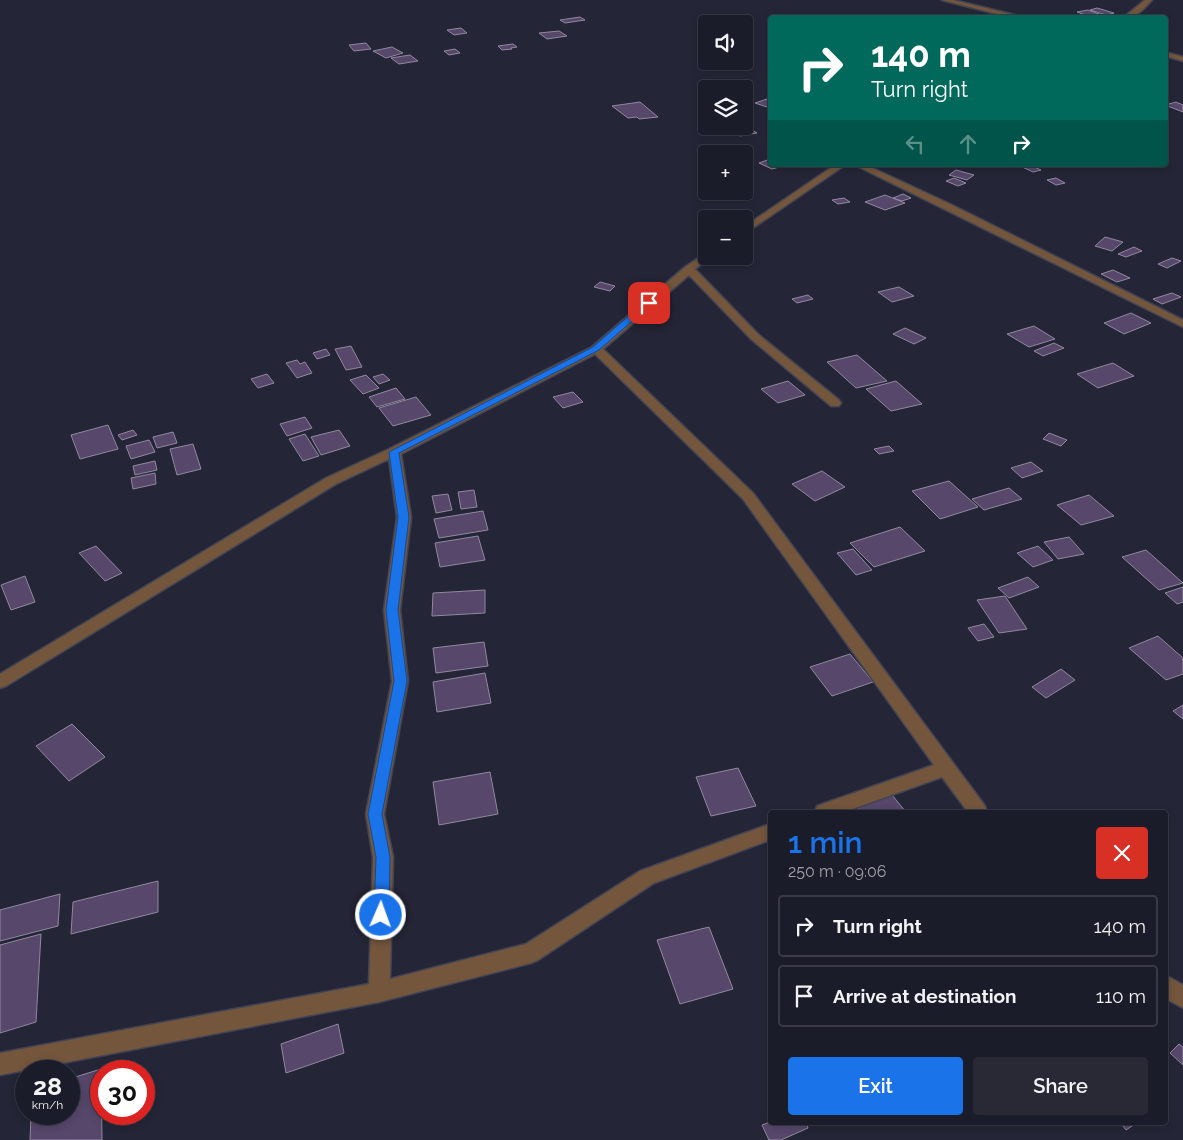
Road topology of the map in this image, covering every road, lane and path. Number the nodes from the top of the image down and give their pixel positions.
1 (945, 0) edge
2 (1149, 0) edge
3 (1011, 15) edge
4 (1131, 15) edge
5 (1168, 55) edge
6 (1183, 59) edge
7 (839, 167) edge
8 (863, 167) edge
9 (753, 225) edge
10 (698, 262) edge
11 (689, 269) junction
12 (1183, 324) edge
13 (596, 349) junction
14 (835, 403) dead end
15 (394, 452) junction
16 (0, 682) edge
17 (946, 768) junction
18 (830, 810) edge
19 (977, 810) edge
20 (768, 833) edge
21 (1168, 987) edge
22 (379, 992) junction
23 (1183, 998) edge
24 (0, 1064) edge

1 - 3 street
2 - 4 street
5 - 6 street
7 - 9 street
8 - 12 street
10 - 11 street
11 - 13 street
11 - 14 street
13 - 15 street
13 - 17 street
15 - 16 street
15 - 22 street
17 - 18 street
17 - 19 street
20 - 22 street
21 - 23 street
22 - 24 street

